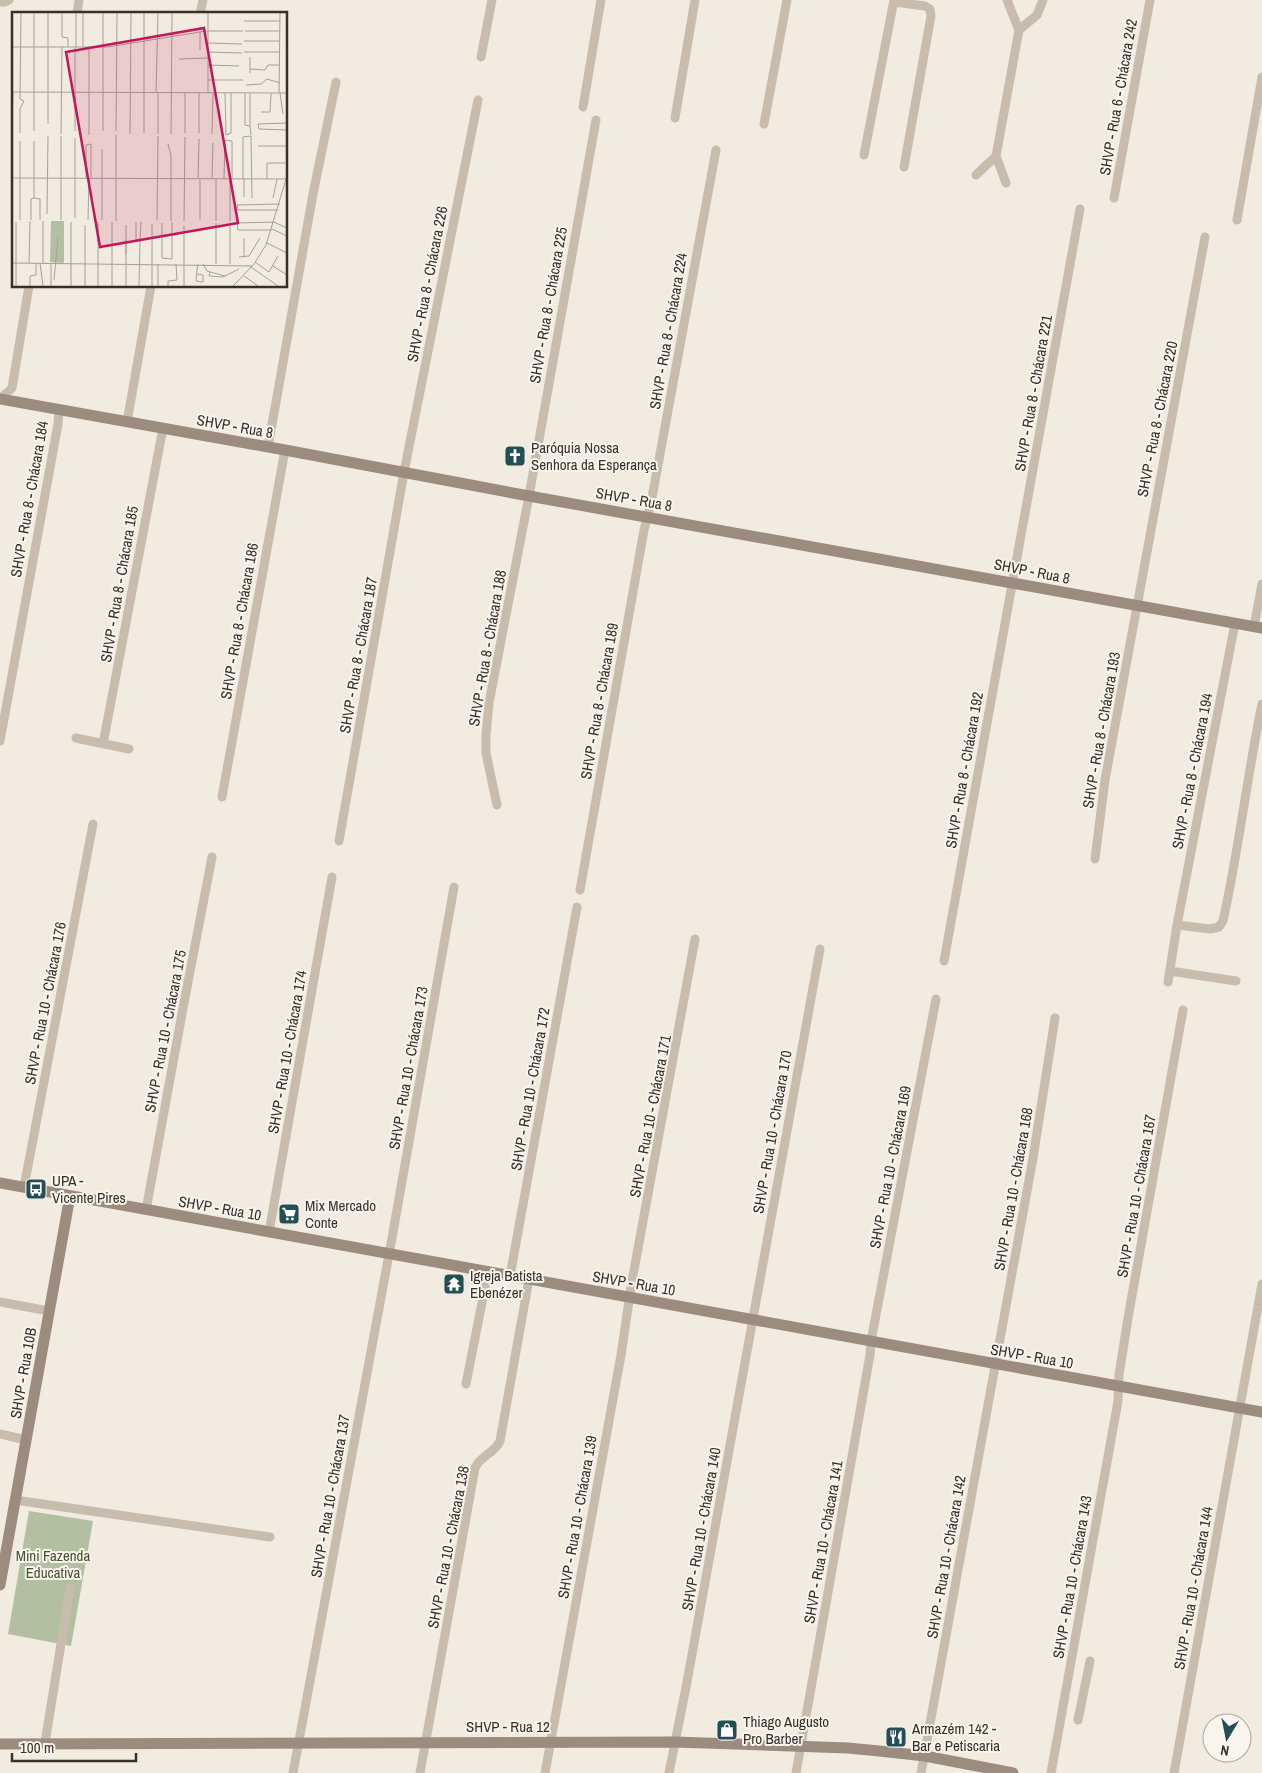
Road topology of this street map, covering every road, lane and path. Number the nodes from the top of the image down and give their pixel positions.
1 (9, 0) edge
2 (492, 0) edge
3 (601, 0) edge
4 (696, 0) edge
5 (787, 0) edge
6 (1007, 0) edge
7 (1043, 0) edge
8 (1150, 0) edge
9 (894, 1) edge
10 (0, 2) edge
11 (1019, 30) junction
12 (481, 57) dead end
13 (1262, 77) edge
14 (336, 82) dead end
15 (478, 100) dead end
16 (583, 107) dead end
17 (675, 118) dead end
18 (596, 120) dead end
19 (764, 124) dead end
20 (716, 150) dead end
21 (864, 155) dead end
22 (996, 156) junction
23 (904, 167) dead end
24 (976, 176) dead end
25 (1006, 184) dead end
26 (1114, 198) dead end
27 (1080, 209) dead end
28 (1237, 220) dead end
29 (1205, 237) dead end
30 (29, 288) edge
31 (151, 288) edge
32 (0, 399) edge
33 (59, 409) junction
34 (127, 422) junction
35 (163, 428) junction
36 (268, 447) junction
37 (285, 450) junction
38 (404, 472) junction
39 (528, 496) junction
40 (647, 516) junction
41 (1012, 583) junction
42 (1262, 584) edge
43 (1136, 606) junction
44 (1235, 623) junction
45 (1258, 628) edge
46 (1262, 704) edge
47 (76, 738) dead end
48 (0, 741) edge
49 (103, 744) junction
50 (129, 749) dead end
51 (222, 797) dead end
52 (497, 805) dead end
53 (93, 824) dead end
54 (339, 841) dead end
55 (212, 857) dead end
56 (1095, 859) dead end
57 (332, 877) dead end
58 (454, 887) dead end
59 (580, 890) dead end
60 (577, 907) dead end
61 (1177, 925) junction
62 (696, 939) dead end
63 (820, 949) dead end
64 (944, 961) dead end
65 (1170, 971) junction
66 (1236, 981) dead end
67 (1168, 982) dead end
68 (936, 999) dead end
69 (1183, 1010) dead end
70 (1056, 1018) dead end
71 (0, 1183) edge
72 (24, 1187) junction
73 (70, 1196) junction
74 (146, 1210) junction
75 (269, 1232) junction
76 (389, 1254) junction
77 (488, 1272) junction
78 (510, 1276) junction
79 (529, 1279) junction
80 (1262, 1284) edge
81 (630, 1298) junction
82 (0, 1302) edge
83 (49, 1311) junction
84 (753, 1320) junction
85 (871, 1342) junction
86 (996, 1365) junction
87 (466, 1384) dead end
88 (1118, 1386) junction
89 (1239, 1408) junction
90 (1262, 1412) edge
91 (0, 1434) edge
92 (26, 1440) junction
93 (15, 1500) junction
94 (270, 1537) dead end
95 (3, 1552) edge
96 (0, 1585) edge
97 (70, 1588) dead end
98 (1090, 1661) dead end
99 (1070, 1667) junction
100 (1088, 1672) junction
101 (1078, 1720) dead end
102 (426, 1741) junction
103 (551, 1741) junction
104 (675, 1742) junction
105 (45, 1743) junction
106 (298, 1743) junction
107 (0, 1744) edge
108 (800, 1746) junction
109 (925, 1756) junction
110 (293, 1773) edge
111 (420, 1773) edge
112 (545, 1773) edge
113 (669, 1773) edge
114 (796, 1773) edge
115 (921, 1773) edge
116 (1013, 1773) edge
117 (1051, 1773) edge
118 (1174, 1773) edge

1 - 10 street
2 - 12 street
3 - 16 street
4 - 17 street
5 - 19 street
6 - 11 street
7 - 11 street
8 - 26 street, SHVP - Rua 6 - Chácara 242
9 - 21 street
9 - 23 street
11 - 22 street
13 - 28 street
14 - 36 street
15 - 38 street, SHVP - Rua 8 - Chácara 226
18 - 39 street, SHVP - Rua 8 - Chácara 225
20 - 40 street, SHVP - Rua 8 - Chácara 224
22 - 24 street
22 - 25 street
27 - 41 street, SHVP - Rua 8 - Chácara 221
29 - 43 street, SHVP - Rua 8 - Chácara 220
30 - 32 street
31 - 34 street
32 - 33 street, SHVP - Rua 8
33 - 34 street, SHVP - Rua 8
33 - 48 street, SHVP - Rua 8 - Chácara 184
34 - 35 street, SHVP - Rua 8
35 - 36 street, SHVP - Rua 8
35 - 49 street, SHVP - Rua 8 - Chácara 185
36 - 37 street, SHVP - Rua 8
37 - 38 street, SHVP - Rua 8
37 - 51 street, SHVP - Rua 8 - Chácara 186
38 - 39 street, SHVP - Rua 8
38 - 54 street, SHVP - Rua 8 - Chácara 187
39 - 40 street, SHVP - Rua 8
39 - 52 street, SHVP - Rua 8 - Chácara 188
40 - 41 street, SHVP - Rua 8
40 - 59 street, SHVP - Rua 8 - Chácara 189
41 - 43 street, SHVP - Rua 8
41 - 64 street, SHVP - Rua 8 - Chácara 192
42 - 45 street
43 - 44 street, SHVP - Rua 8
43 - 56 street, SHVP - Rua 8 - Chácara 193
44 - 45 street, SHVP - Rua 8
44 - 61 street, SHVP - Rua 8 - Chácara 194
46 - 61 street
47 - 49 street
49 - 50 street
53 - 72 street, SHVP - Rua 10 - Chácara 176
55 - 74 street, SHVP - Rua 10 - Chácara 175
57 - 75 street, SHVP - Rua 10 - Chácara 174
58 - 76 street, SHVP - Rua 10 - Chácara 173
60 - 78 street, SHVP - Rua 10 - Chácara 172
61 - 65 street, SHVP - Rua 8 - Chácara 194
62 - 81 street, SHVP - Rua 10 - Chácara 171
63 - 84 street, SHVP - Rua 10 - Chácara 170
65 - 66 street
65 - 67 street, SHVP - Rua 8 - Chácara 194
68 - 85 street, SHVP - Rua 10 - Chácara 169
69 - 88 street, SHVP - Rua 10 - Chácara 167
70 - 86 street, SHVP - Rua 10 - Chácara 168
71 - 72 street, SHVP - Rua 10
72 - 73 street, SHVP - Rua 10
73 - 74 street, SHVP - Rua 10
73 - 83 street, SHVP - Rua 10B
74 - 75 street, SHVP - Rua 10
75 - 76 street, SHVP - Rua 10
76 - 77 street, SHVP - Rua 10
76 - 106 street, SHVP - Rua 10 - Chácara 137
77 - 78 street, SHVP - Rua 10
77 - 87 street
78 - 79 street, SHVP - Rua 10
79 - 81 street, SHVP - Rua 10
79 - 102 street, SHVP - Rua 10 - Chácara 138
80 - 89 street, SHVP - Rua 10 - Chácara 144
81 - 84 street, SHVP - Rua 10
81 - 103 street, SHVP - Rua 10 - Chácara 139
82 - 83 street
83 - 92 street, SHVP - Rua 10B
84 - 85 street, SHVP - Rua 10
84 - 104 street, SHVP - Rua 10 - Chácara 140
85 - 86 street, SHVP - Rua 10
85 - 108 street, SHVP - Rua 10 - Chácara 141
86 - 88 street, SHVP - Rua 10
86 - 109 street, SHVP - Rua 10 - Chácara 142
88 - 89 street, SHVP - Rua 10
88 - 99 street, SHVP - Rua 10 - Chácara 143
89 - 90 street, SHVP - Rua 10
89 - 118 street, SHVP - Rua 10 - Chácara 144
91 - 92 street
92 - 93 street, SHVP - Rua 10B
93 - 94 street
93 - 95 street, SHVP - Rua 10B
95 - 96 street, SHVP - Rua 10B
97 - 105 street
98 - 100 street
99 - 100 street
99 - 117 street, SHVP - Rua 10 - Chácara 143
100 - 101 street
102 - 103 street, SHVP - Rua 12
102 - 106 street, SHVP - Rua 12
102 - 111 street, SHVP - Rua 10 - Chácara 138
103 - 104 street, SHVP - Rua 12
103 - 112 street, SHVP - Rua 10 - Chácara 139
104 - 108 street, SHVP - Rua 12
104 - 113 street, SHVP - Rua 10 - Chácara 140
105 - 106 street, SHVP - Rua 12
105 - 107 street, SHVP - Rua 12
106 - 110 street, SHVP - Rua 10 - Chácara 137
108 - 109 street, SHVP - Rua 12
108 - 114 street, SHVP - Rua 10 - Chácara 141
109 - 115 street, SHVP - Rua 10 - Chácara 142
109 - 116 street, SHVP - Rua 12

